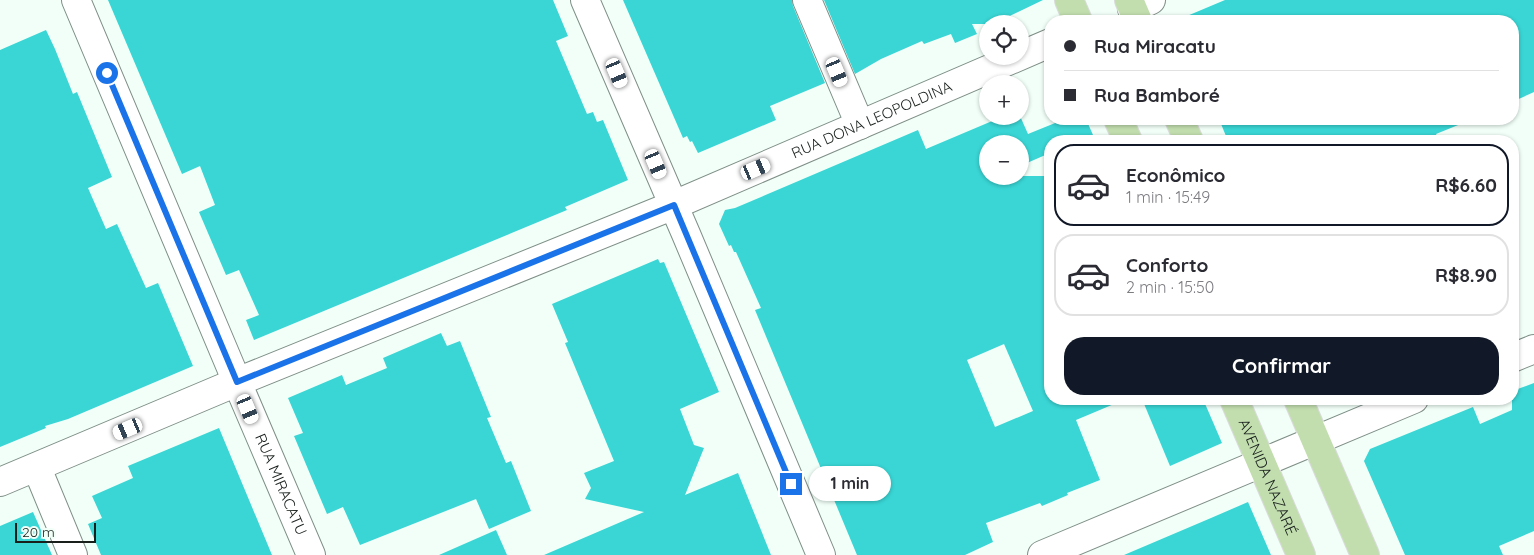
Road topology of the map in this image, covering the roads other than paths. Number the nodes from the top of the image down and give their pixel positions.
1 (76, 0) edge
2 (585, 0) edge
3 (807, 0) edge
4 (1069, 0) edge
5 (1075, 15) edge
6 (1044, 47) edge
7 (860, 125) junction
8 (674, 205) junction
9 (1534, 349) edge
10 (1519, 355) edge
11 (237, 382) junction
12 (1237, 405) edge
13 (1301, 405) edge
14 (1400, 405) edge
15 (1316, 440) junction
16 (1261, 463) junction
17 (37, 468) junction
18 (0, 482) edge
19 (73, 555) edge
20 (312, 555) edge
21 (821, 555) edge
22 (1042, 555) edge
23 (1301, 555) edge
24 (1365, 555) edge

1 - 11 street, RUA MIRACATU
2 - 8 street
3 - 7 street
4 - 5 main road
6 - 7 street, RUA DONA LEOPOLDINA
7 - 8 street, RUA DONA LEOPOLDINA
8 - 11 street, RUA DONA LEOPOLDINA
8 - 21 street
9 - 10 street
11 - 17 street, RUA DONA LEOPOLDINA
11 - 20 street, RUA MIRACATU
12 - 16 main road, AVENIDA NAZARÉ
13 - 15 main road
14 - 15 street
15 - 16 street
15 - 24 main road
16 - 22 street
16 - 23 main road, AVENIDA NAZARÉ
17 - 18 street, RUA DONA LEOPOLDINA
17 - 19 street

